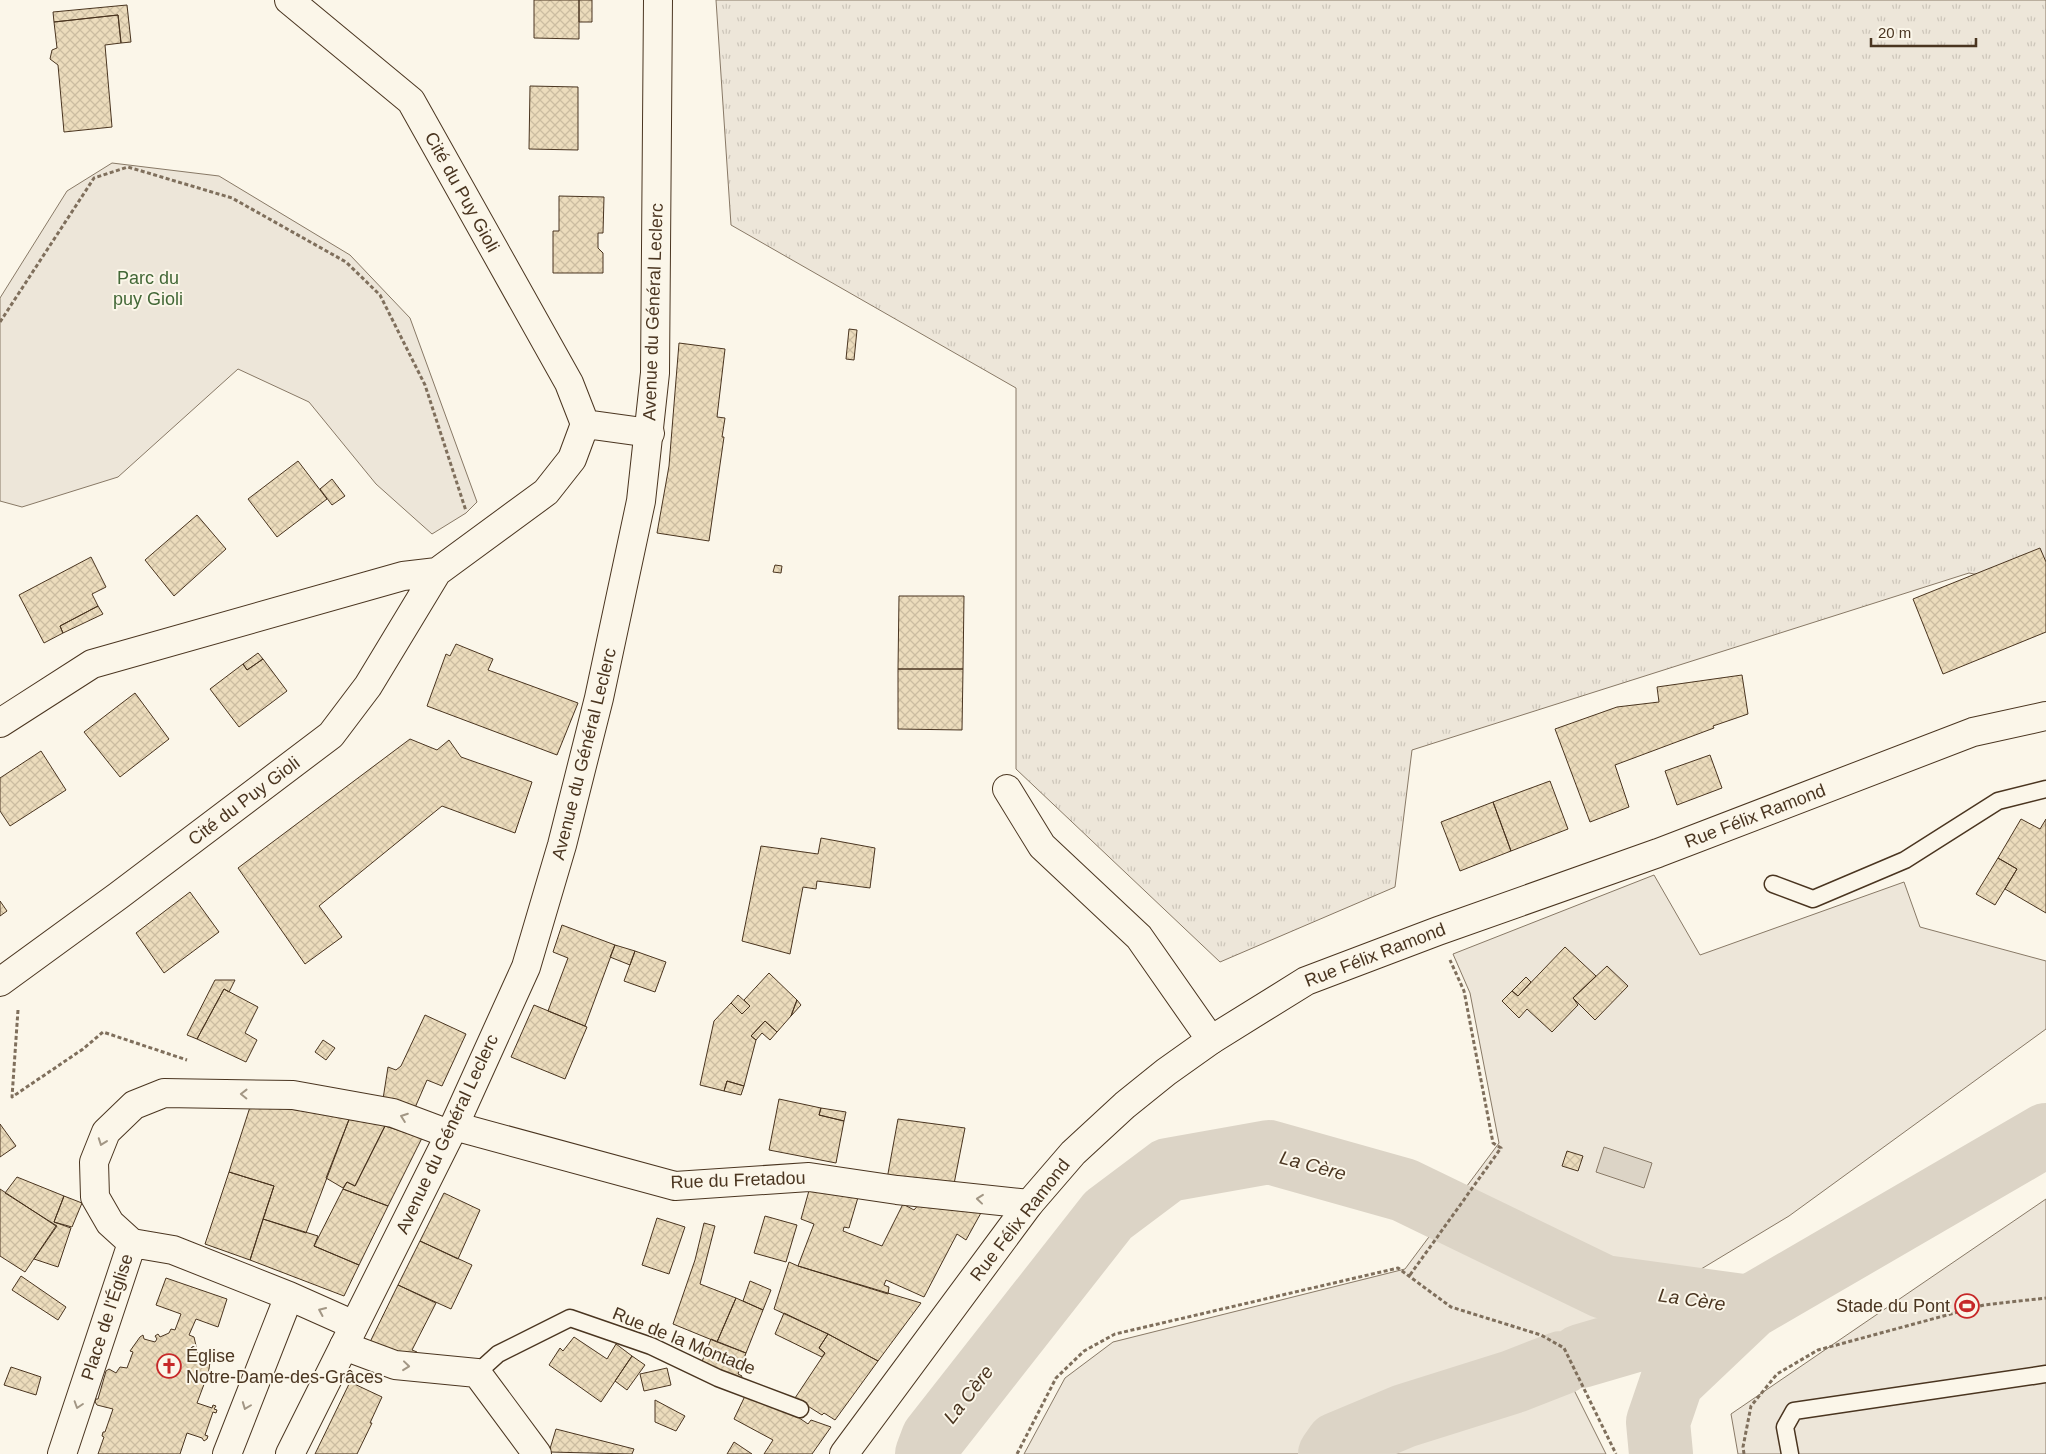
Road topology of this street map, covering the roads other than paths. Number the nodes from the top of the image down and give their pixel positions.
1 (289, 0) edge
2 (658, 0) edge
3 (585, 424) junction
4 (650, 433) junction
5 (437, 572) junction
6 (2046, 716) edge
7 (0, 723) edge
8 (2046, 789) edge
9 (1008, 790) dead end
10 (1773, 884) dead end
11 (10, 975) edge
12 (1211, 1040) junction
13 (452, 1130) junction
14 (1029, 1204) junction
15 (132, 1243) junction
16 (289, 1296) junction
17 (349, 1336) junction
18 (477, 1373) junction
19 (2046, 1374) edge
20 (800, 1409) dead end
21 (62, 1454) edge
22 (227, 1454) edge
23 (290, 1454) edge
24 (538, 1454) edge
25 (844, 1454) edge
26 (1790, 1454) edge

1 - 3 street, Cité du Puy Gioli
2 - 4 street, Avenue du Général Leclerc
3 - 4 street
3 - 5 street, Cité du Puy Gioli
4 - 13 street, Avenue du Général Leclerc
5 - 7 street, Cité du Puy Gioli
5 - 11 street, Cité du Puy Gioli
6 - 12 street, Rue Félix Ramond
8 - 10 lane
9 - 12 street
12 - 14 street, Rue Félix Ramond
14 -> 13 street, Rue du Fretadou
13 -> 15 street, Rue du Fretadou
13 - 17 street, Avenue du Général Leclerc
14 - 25 street, Rue Félix Ramond
15 - 16 street, Place de l'Église
15 -> 21 street, Place de l'Église
17 -> 16 street, Place de l'Église
16 -> 22 street
17 -> 18 street, Place de l'Église
17 - 23 street, Avenue du Général Leclerc
18 - 20 lane, Rue de la Montade
18 - 24 street
19 - 26 lane

